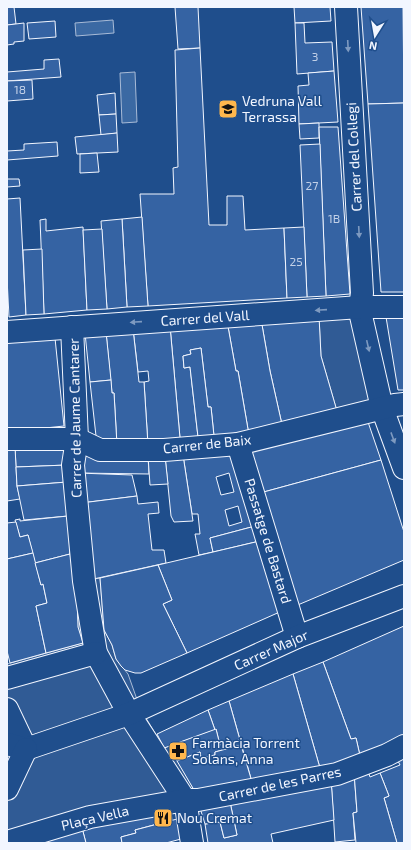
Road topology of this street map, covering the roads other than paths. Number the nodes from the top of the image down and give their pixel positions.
1 (346, 7) edge
2 (404, 307) edge
3 (360, 308) junction
4 (72, 327) junction
5 (7, 332) edge
6 (404, 404) edge
7 (382, 408) junction
8 (7, 439) edge
9 (77, 440) junction
10 (238, 444) junction
11 (404, 468) edge
12 (404, 596) edge
13 (297, 638) junction
14 (96, 653) junction
15 (7, 678) edge
16 (7, 709) edge
17 (134, 711) junction
18 (404, 746) edge
19 (17, 747) edge
20 (7, 789) edge
21 (190, 803) junction
22 (7, 842) edge
23 (192, 843) edge

1 -> 3 street, Carrer del Col·legi
2 - 3 street, Carrer del Vall
3 -> 4 street, Carrer del Vall
3 -> 7 street, Carrer del Col·legi
4 - 5 street, Carrer del Vall
4 - 9 street, Carrer de Jaume Cantarer
6 - 7 street, Carrer de Baix
7 - 10 street, Carrer de Baix
7 -> 11 street, Carrer del Col·legi
8 - 9 street, Carrer de Baix
9 - 10 street, Carrer de Baix
9 - 14 street, Carrer de Jaume Cantarer
10 - 13 street, Passatge de Bastard
12 - 13 street, Carrer Major
13 - 17 street, Carrer Major
14 - 15 street
14 - 17 street
16 - 19 street
17 - 19 street
17 - 21 street
18 - 21 street, Carrer de les Parres
19 - 20 street
21 - 22 street, Plaça Vella
21 - 23 street

